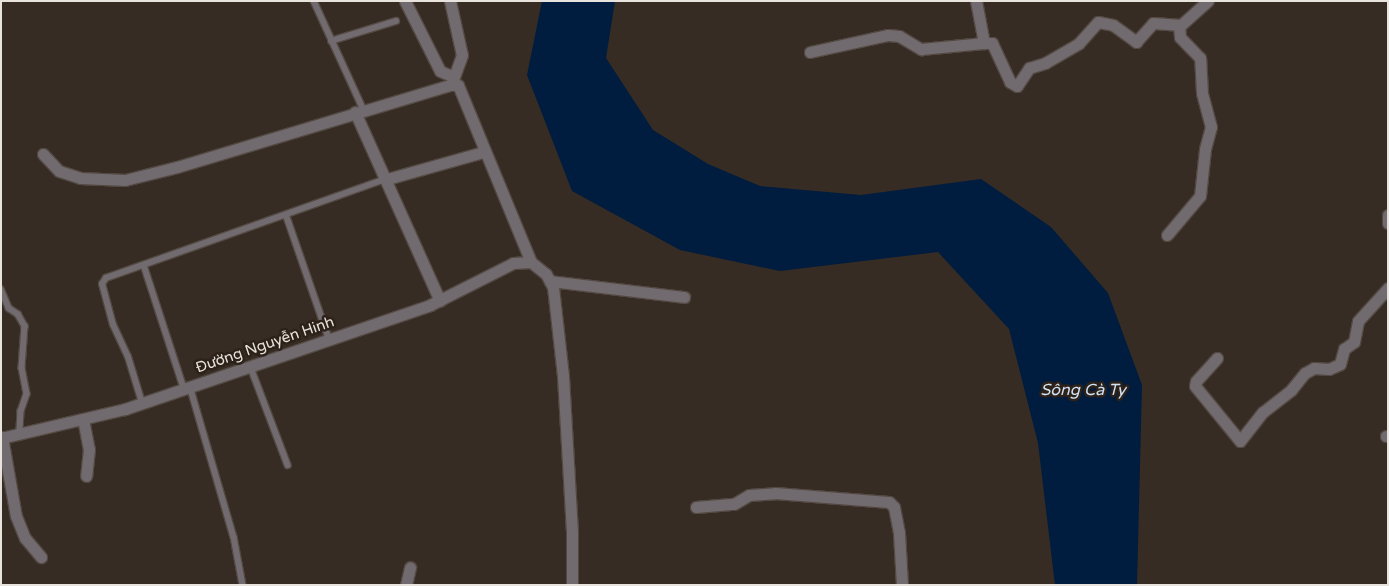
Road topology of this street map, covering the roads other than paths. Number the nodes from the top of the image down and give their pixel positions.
1 (314, 1) edge
2 (405, 1) edge
3 (450, 1) edge
4 (976, 1) edge
5 (1208, 1) edge
6 (396, 21) dead end
7 (1179, 25) junction
8 (331, 41) junction
9 (984, 43) junction
10 (810, 52) dead end
11 (452, 80) junction
12 (360, 111) junction
13 (483, 152) junction
14 (43, 154) dead end
15 (387, 179) junction
16 (1388, 215) edge
17 (287, 217) junction
18 (1388, 223) edge
19 (1167, 235) dead end
20 (532, 262) junction
21 (144, 265) junction
22 (550, 281) junction
23 (1388, 288) edge
24 (1, 289) edge
25 (684, 297) dead end
26 (440, 301) junction
27 (329, 338) junction
28 (1217, 358) dead end
29 (250, 365) junction
30 (187, 387) junction
31 (142, 403) junction
32 (83, 419) junction
33 (20, 432) junction
34 (2, 438) edge
35 (288, 465) dead end
36 (86, 476) dead end
37 (696, 507) dead end
38 (41, 557) dead end
39 (410, 567) dead end
40 (243, 585) edge
41 (406, 585) edge
42 (572, 585) edge
43 (902, 585) edge

1 - 8 lane
2 - 11 street
3 - 11 street
4 - 9 street
5 - 7 street
6 - 8 lane
7 - 9 street
7 - 19 street
8 - 12 lane
9 - 10 street
11 - 12 street
11 - 13 street
12 - 14 street
12 - 15 street
13 - 15 street
13 - 20 street
15 - 17 lane
15 - 26 street
16 - 18 street
17 - 21 lane
17 - 27 lane
20 - 22 street
20 - 26 street, Đường Nguyễn Hinh
21 - 30 lane
21 - 31 lane
22 - 25 street
22 - 42 street
23 - 28 street
24 - 33 lane
26 - 27 street, Đường Nguyễn Hinh
27 - 29 street, Đường Nguyễn Hinh
29 - 30 street, Đường Nguyễn Hinh
29 - 35 lane
30 - 31 street, Đường Nguyễn Hinh
30 - 40 lane
31 - 32 street, Đường Nguyễn Hinh
32 - 33 street, Đường Nguyễn Hinh
32 - 36 street
33 - 34 street, Đường Nguyễn Hinh
34 - 38 street
37 - 43 street
39 - 41 street

